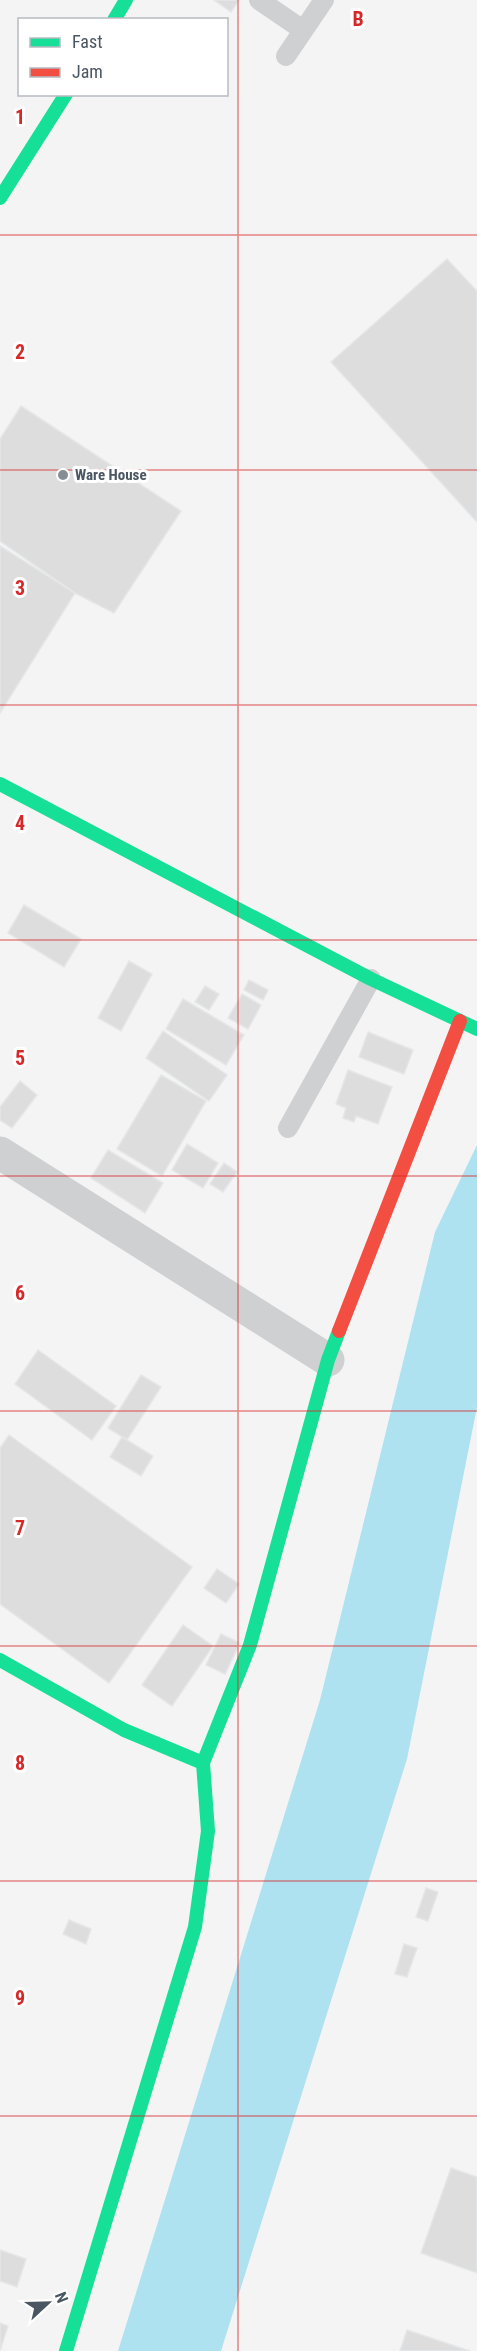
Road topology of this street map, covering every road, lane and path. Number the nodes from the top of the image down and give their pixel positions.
1 (126, 0) edge
2 (259, 0) edge
3 (324, 0) edge
4 (115, 18) edge
5 (303, 30) junction
6 (286, 56) dead end
7 (65, 96) edge
8 (0, 198) edge
9 (0, 784) edge
10 (371, 979) junction
11 (460, 1022) junction
12 (477, 1029) edge
13 (288, 1128) dead end
14 (0, 1153) edge
15 (328, 1360) junction
16 (0, 1660) edge
17 (203, 1763) junction
18 (66, 2351) edge

1 - 4 street
2 - 5 lane
3 - 5 lane
5 - 6 lane
7 - 8 street
9 - 10 street
10 - 11 street
10 - 13 lane
11 - 12 street
11 - 15 street
14 - 15 street
15 - 17 street
16 - 17 street
17 - 18 street

